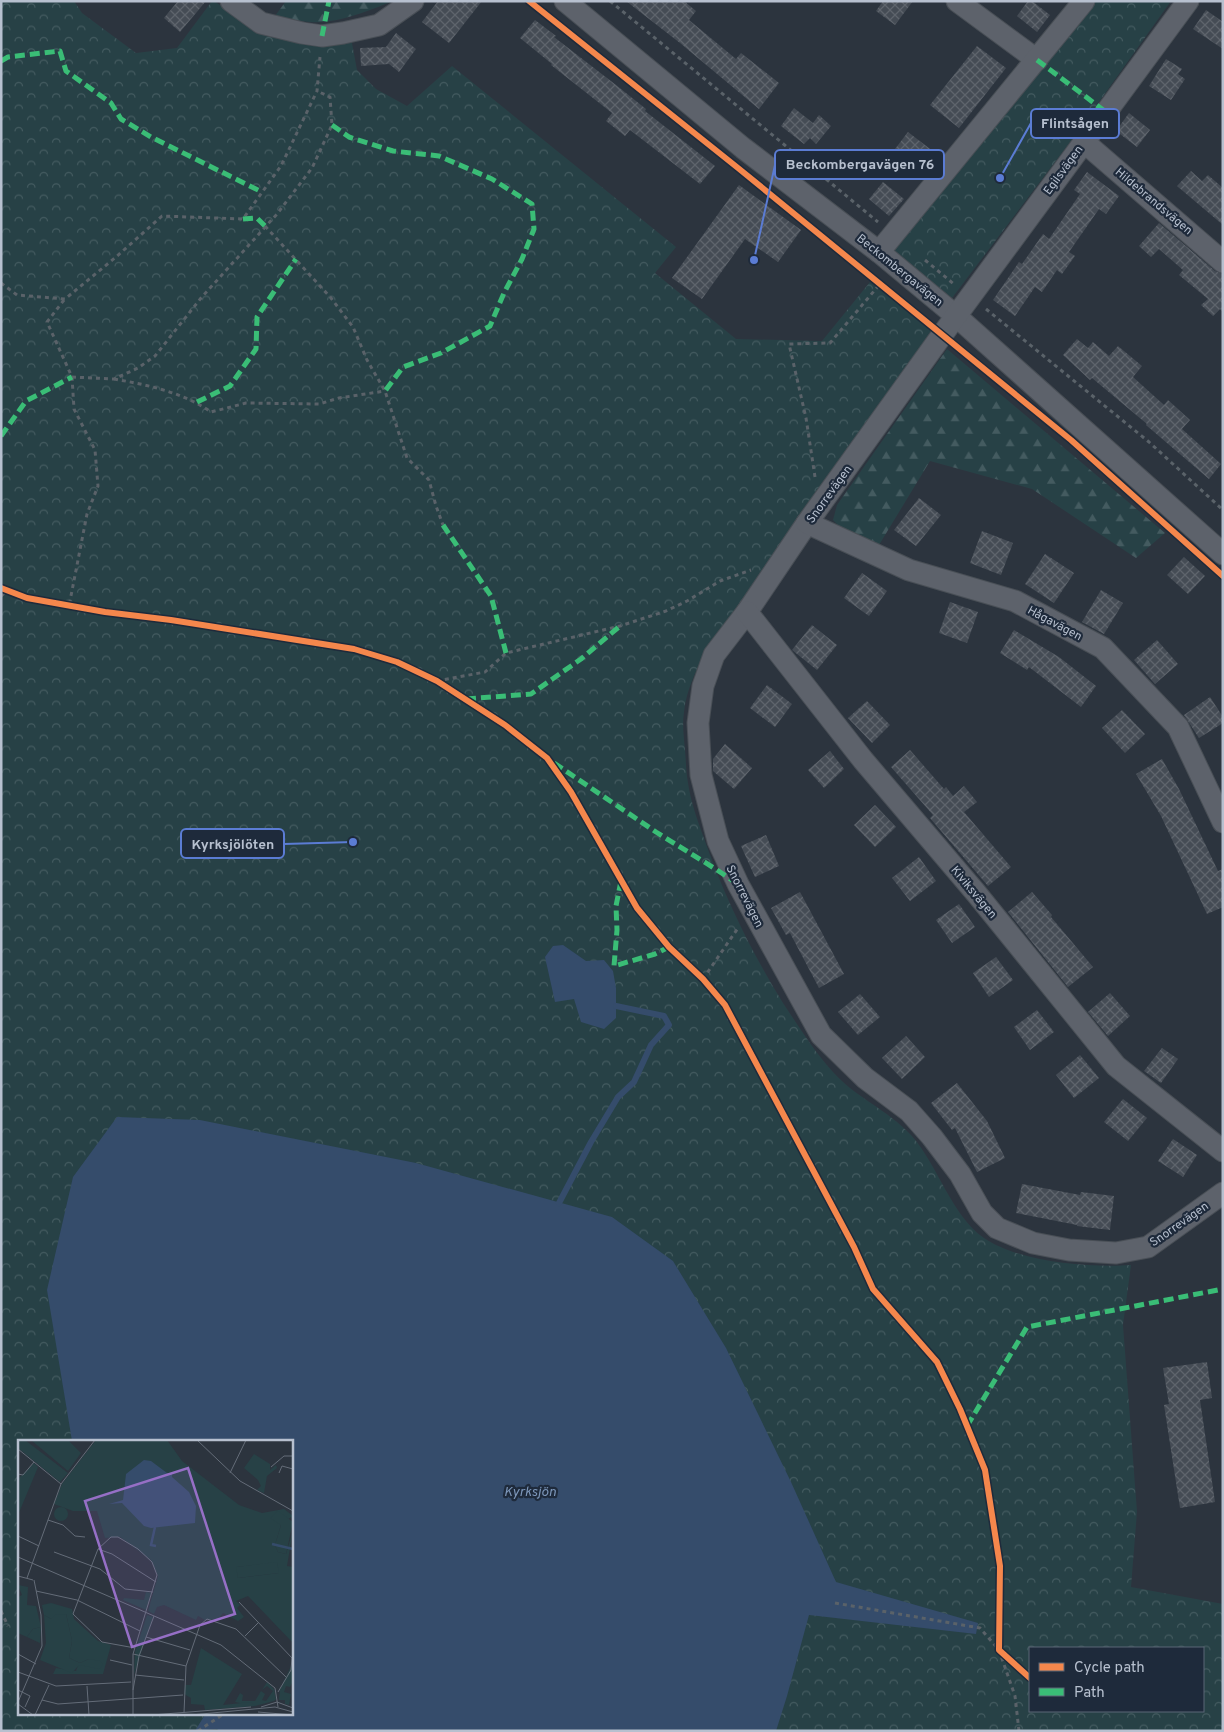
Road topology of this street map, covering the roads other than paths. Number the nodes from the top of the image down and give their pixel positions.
1 (231, 1) edge
2 (414, 1) edge
3 (565, 1) edge
4 (957, 1) edge
5 (1084, 1) edge
6 (1188, 1) edge
7 (1037, 60) junction
8 (1084, 142) junction
9 (879, 252) junction
10 (1223, 262) edge
11 (956, 316) junction
12 (807, 523) junction
13 (1223, 554) edge
14 (747, 612) junction
15 (1223, 822) edge
16 (1223, 1151) edge
17 (1223, 1193) edge

1 - 2 street
3 - 9 street, Beckombergavägen
4 - 7 street
5 - 7 street
6 - 8 street, Egilsvägen
7 - 9 street
8 - 10 street, Hildebrandsvägen
8 - 11 street, Egilsvägen
9 - 11 street, Beckombergavägen
11 - 12 street, Snorrevägen
11 - 13 street, Beckombergavägen
12 - 14 street, Snorrevägen
12 - 15 street, Hågavägen
14 - 16 street, Kiviksvägen
14 - 17 street, Snorrevägen

